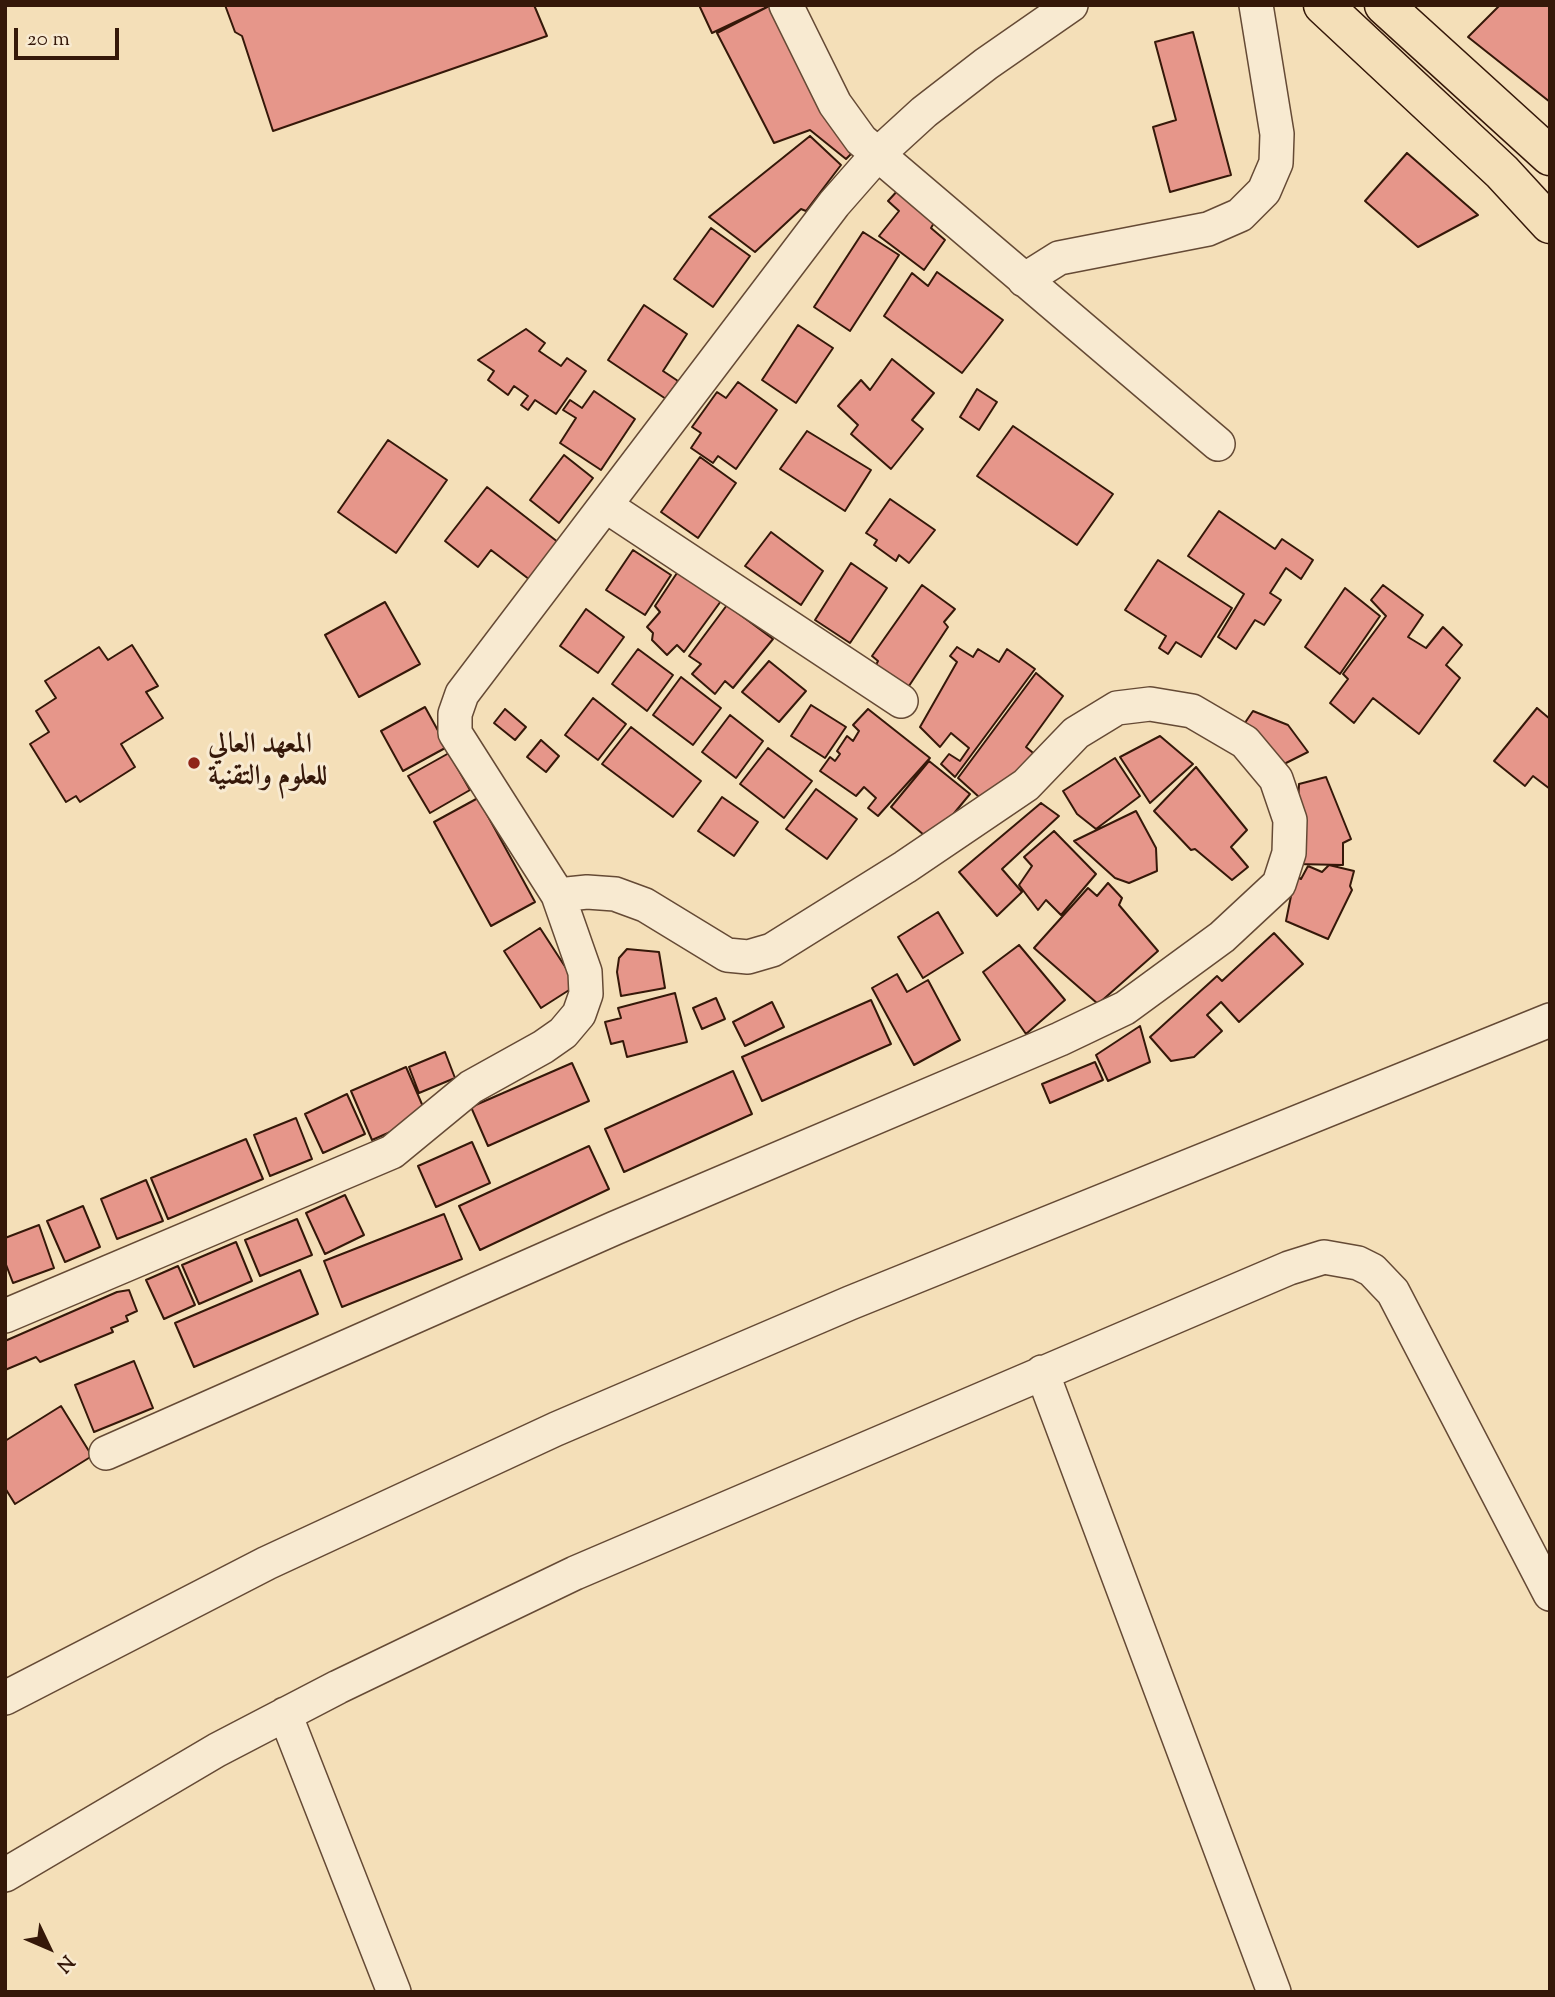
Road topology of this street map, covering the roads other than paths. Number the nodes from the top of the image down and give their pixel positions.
1 (786, 5) edge
2 (1071, 5) edge
3 (1256, 5) edge
4 (1323, 5) edge
5 (1384, 5) edge
6 (877, 155) junction
7 (1550, 156) edge
8 (1550, 224) edge
9 (1024, 280) junction
10 (1218, 444) dead end
11 (606, 506) junction
12 (901, 701) dead end
13 (558, 895) junction
14 (1550, 1020) edge
15 (5, 1316) edge
16 (1042, 1372) junction
17 (106, 1453) dead end
18 (1550, 1594) edge
19 (5, 1698) edge
20 (285, 1714) junction
21 (5, 1875) edge
22 (394, 1992) edge
23 (1274, 1992) edge

1 - 6 street
2 - 6 street
3 - 9 street
4 - 8 main road
5 - 7 main road
6 - 9 street
6 - 11 street
9 - 10 street
11 - 12 street
11 - 13 street
13 - 15 street
13 - 17 street
14 - 19 street
16 - 18 street
16 - 20 street
16 - 23 street
20 - 21 street
20 - 22 street

